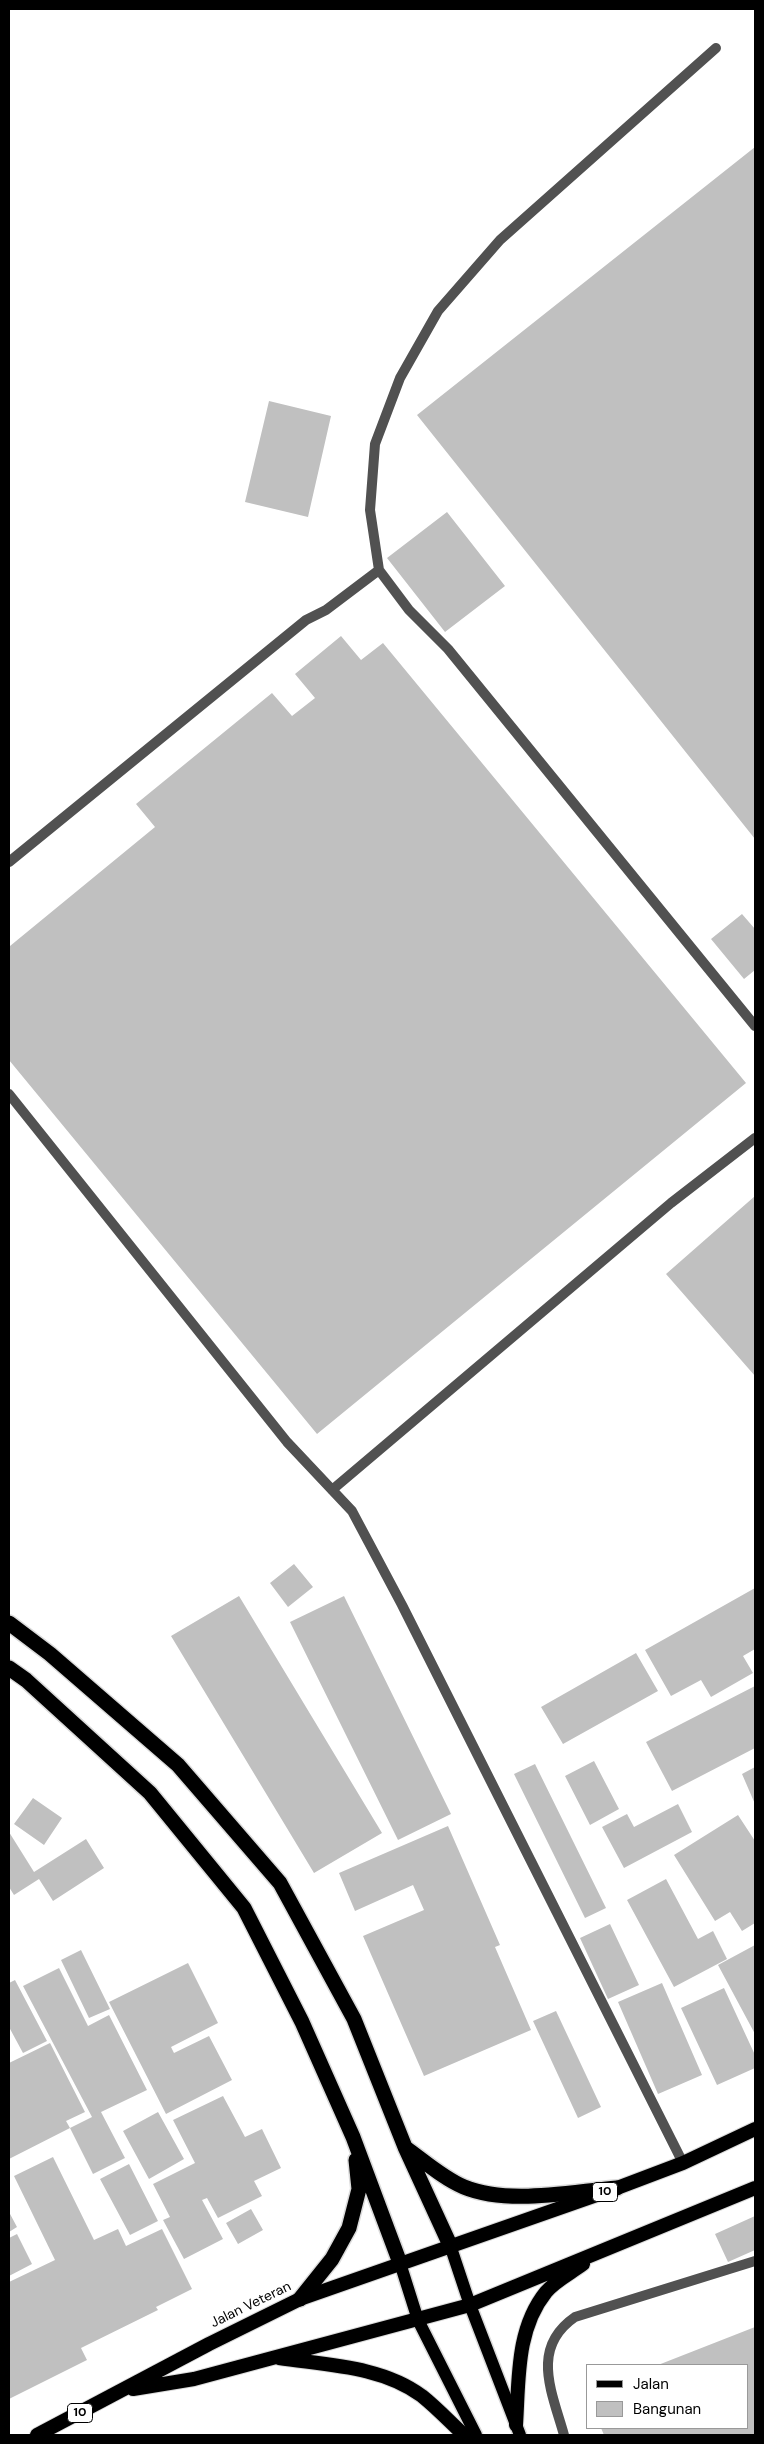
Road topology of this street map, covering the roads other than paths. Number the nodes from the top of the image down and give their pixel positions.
1 (716, 48) dead end
2 (379, 570) junction
3 (9, 862) edge
4 (755, 1026) edge
5 (9, 1094) edge
6 (755, 1138) edge
7 (332, 1490) junction
8 (9, 1623) edge
9 (9, 1668) edge
10 (755, 2129) edge
11 (353, 2137) junction
12 (405, 2147) junction
13 (683, 2162) junction
14 (617, 2188) junction
15 (755, 2188) edge
16 (450, 2246) junction
17 (599, 2251) junction
18 (755, 2261) edge
19 (400, 2263) junction
20 (300, 2299) junction
21 (470, 2305) junction
22 (418, 2320) junction
23 (273, 2357) junction
24 (123, 2391) junction
25 (518, 2430) edge
26 (37, 2435) edge
27 (464, 2435) edge
28 (476, 2435) edge
29 (564, 2435) edge

1 - 2 lane
2 - 3 lane
2 - 4 lane
5 - 7 lane
6 - 7 lane
7 - 13 lane
8 - 12 highway
9 - 11 highway
10 - 13 highway, 10
11 - 19 highway
11 - 20 highway
12 - 14 highway
12 - 16 highway
13 - 14 highway, 10
14 - 16 highway, 10
15 - 17 highway, 10
16 - 19 highway, 10
16 - 21 main road
17 - 21 highway, 10
17 - 25 highway
18 - 29 lane
19 - 20 highway, Jalan Veteran / 10
19 - 22 main road
20 - 24 highway, Jalan Veteran / 10
21 - 22 highway, 10
21 - 25 main road
22 - 23 highway, Jalan Veteran / 10
22 - 28 main road
23 - 24 highway, Jalan Veteran / 10
23 - 27 highway
24 - 26 highway, Jalan Veteran / 10

